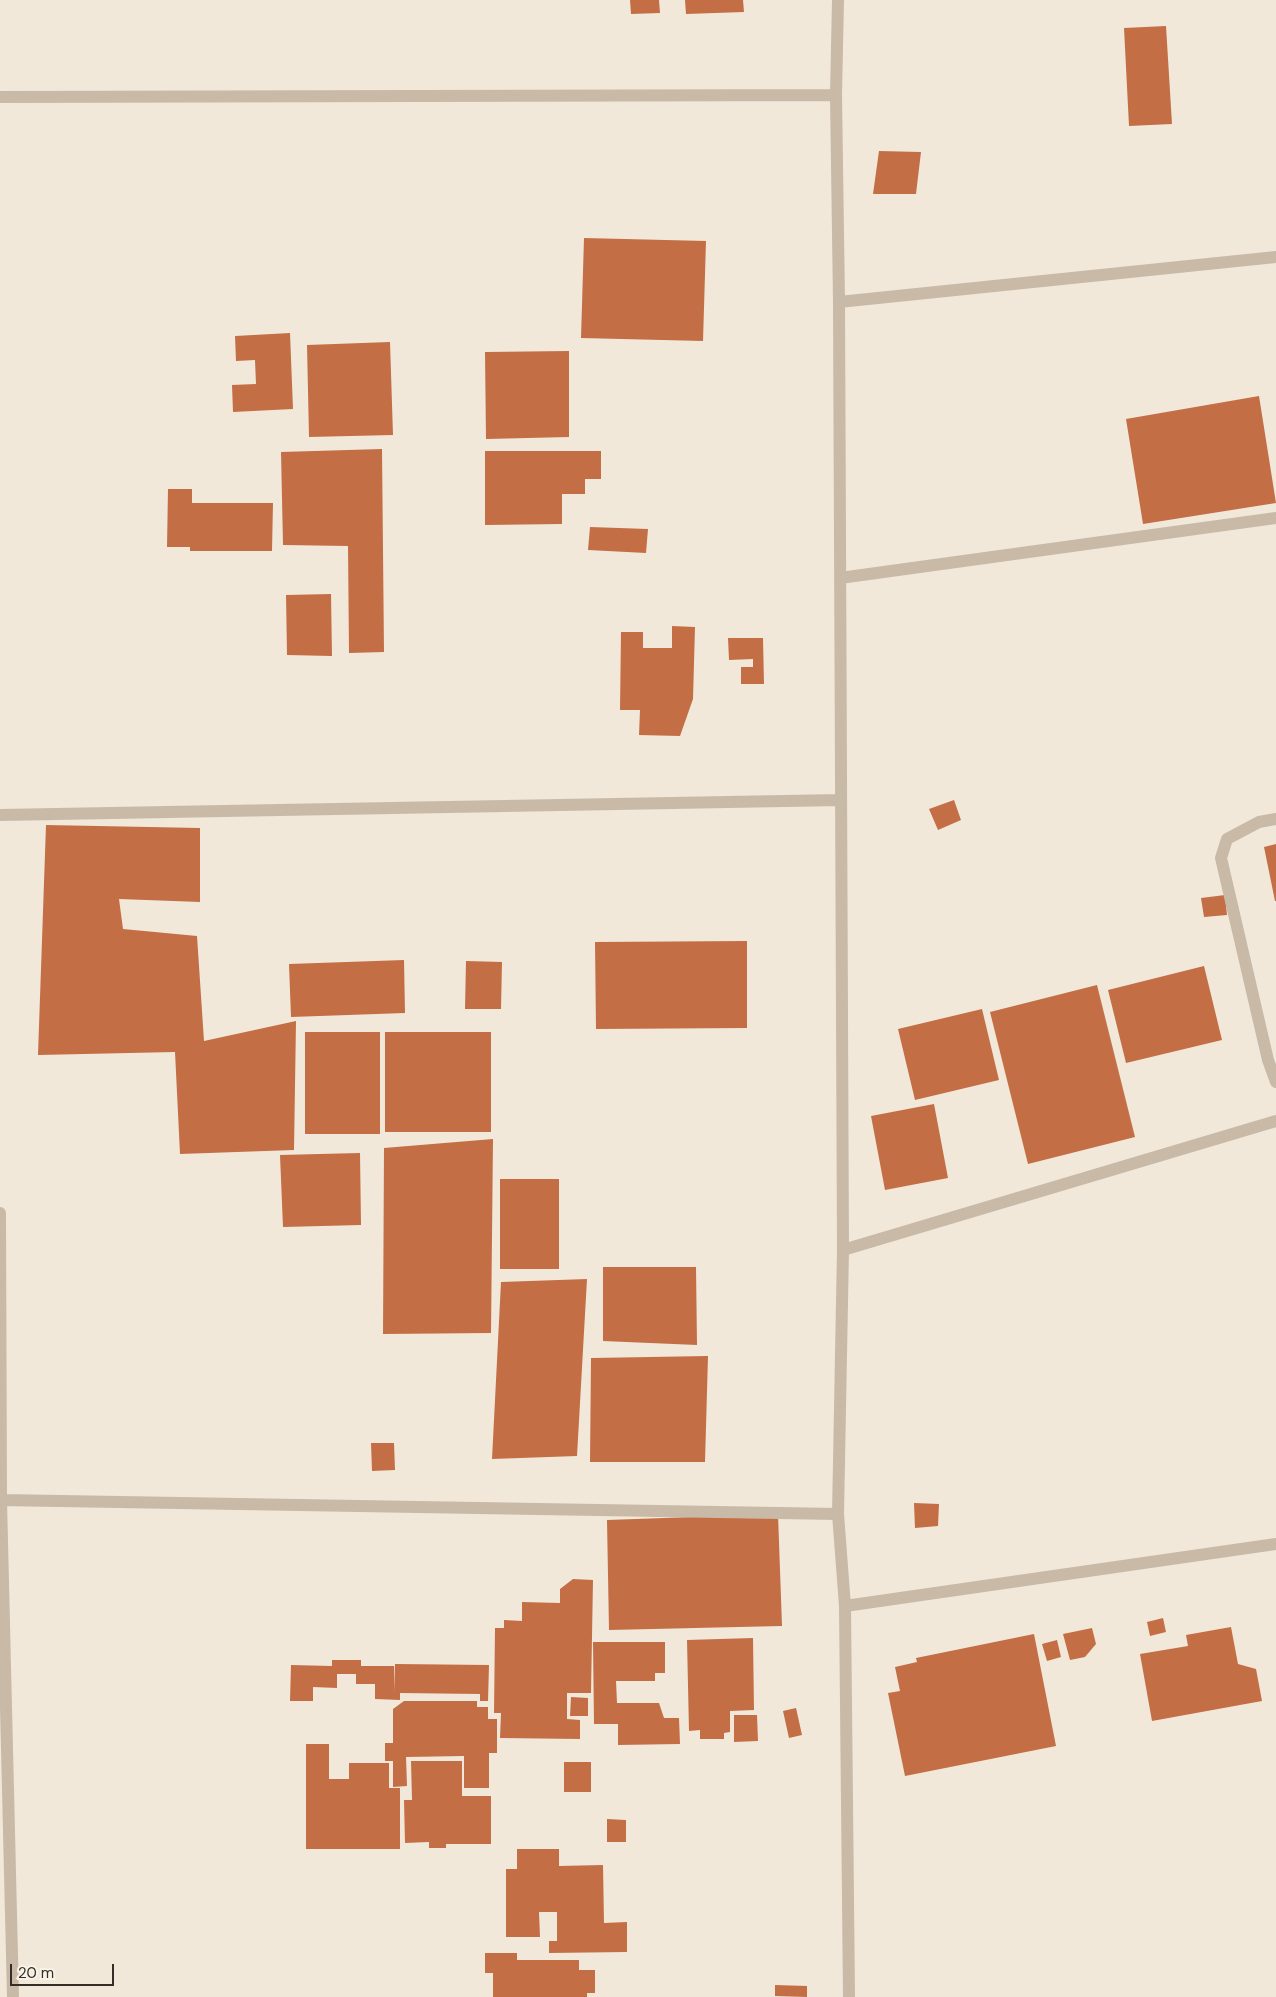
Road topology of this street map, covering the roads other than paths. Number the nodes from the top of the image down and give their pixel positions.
1 (838, 0) edge
2 (836, 95) junction
3 (0, 97) edge
4 (1276, 256) edge
5 (839, 302) junction
6 (1276, 518) edge
7 (840, 578) junction
8 (840, 800) junction
9 (0, 815) edge
10 (1276, 819) edge
11 (1272, 1059) edge
12 (1276, 1082) edge
13 (1276, 1121) edge
14 (0, 1212) edge
15 (843, 1250) junction
16 (1, 1500) edge
17 (838, 1514) junction
18 (1276, 1544) edge
19 (845, 1606) junction
20 (13, 1997) edge
21 (849, 1997) edge

1 - 2 street
2 - 3 street
2 - 5 street
4 - 5 street
5 - 7 street
6 - 7 street
7 - 8 street
8 - 9 street
8 - 15 street
10 - 11 street
11 - 12 street
13 - 15 street
14 - 16 street
15 - 17 street
16 - 17 street
16 - 20 street
17 - 19 street
18 - 19 street
19 - 21 street

